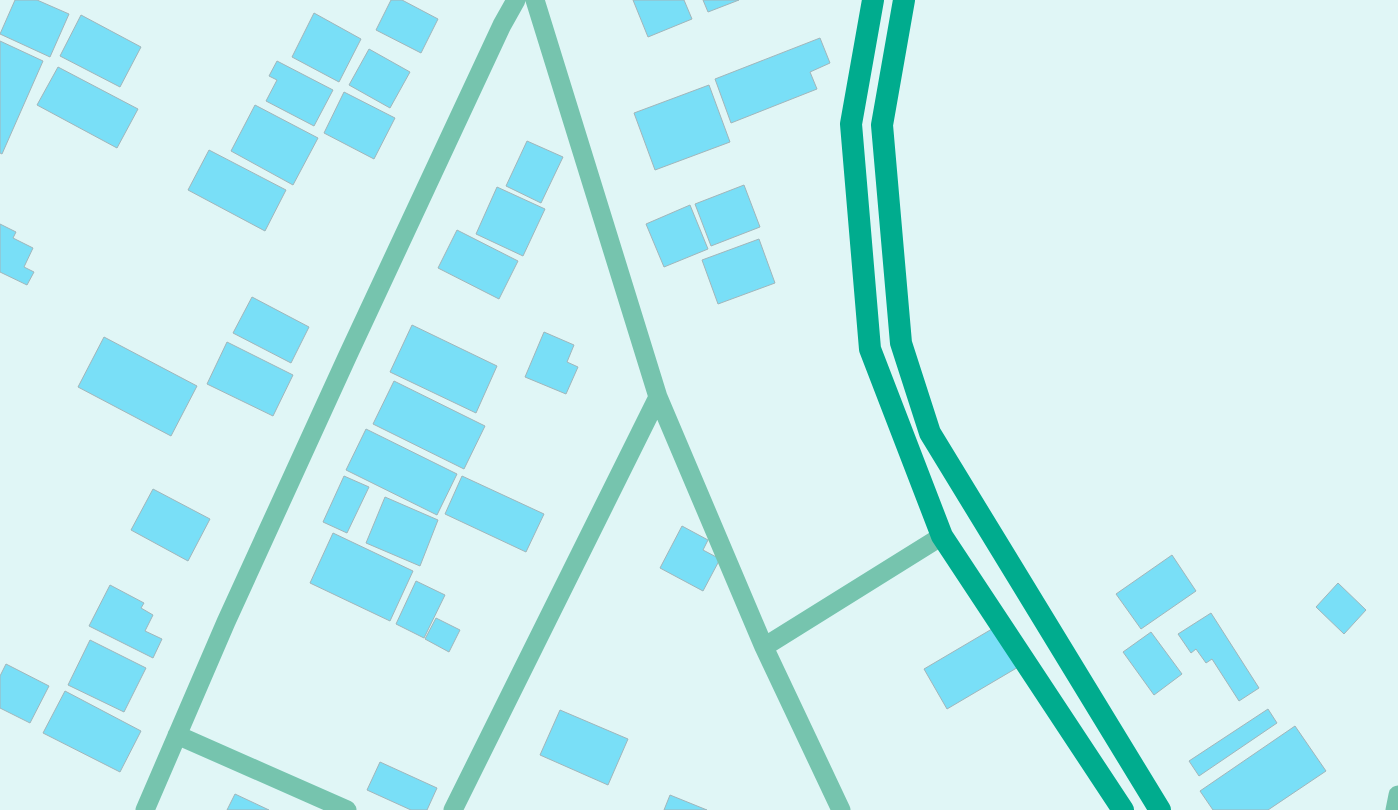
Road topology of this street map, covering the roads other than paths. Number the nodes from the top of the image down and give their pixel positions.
1 (516, 0) edge
2 (535, 0) edge
3 (873, 0) edge
4 (904, 0) edge
5 (658, 397) junction
6 (942, 536) junction
7 (764, 647) junction
8 (177, 735) junction
9 (1398, 795) edge
10 (145, 810) edge
11 (347, 810) edge
12 (453, 810) edge
13 (841, 810) edge
14 (1123, 810) edge
15 (1160, 810) edge
16 (1395, 810) edge

1 - 8 street
2 - 5 street
3 - 6 street
4 - 15 street
5 - 7 street
5 - 12 street
6 - 7 street
6 - 14 street
7 - 13 street
8 - 10 street
8 - 11 street
9 - 16 street

